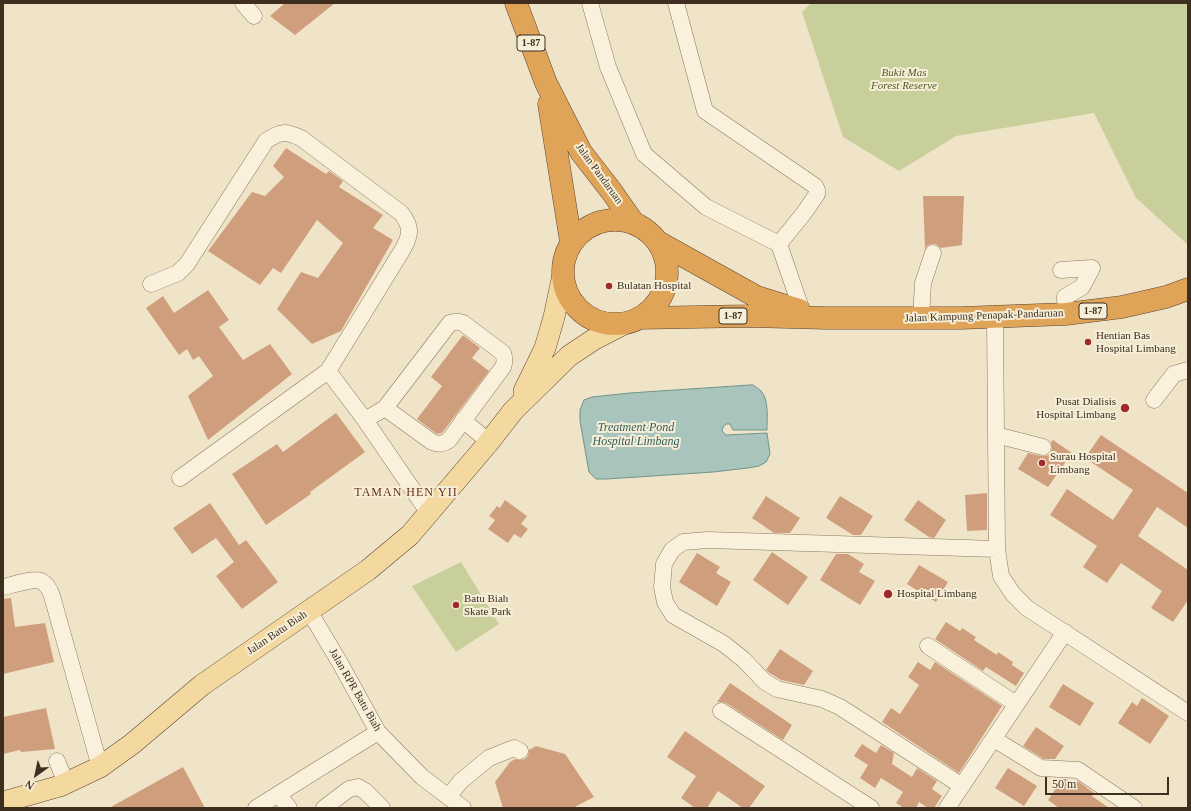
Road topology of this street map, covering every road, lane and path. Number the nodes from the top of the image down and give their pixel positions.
1 (243, 3) edge
2 (516, 3) edge
3 (590, 3) edge
4 (676, 3) edge
5 (254, 16) dead end
6 (546, 83) junction
7 (633, 222) junction
8 (572, 242) junction
9 (660, 243) junction
10 (779, 244) junction
11 (933, 252) dead end
12 (1061, 270) dead end
13 (563, 275) junction
14 (151, 284) dead end
15 (1188, 289) edge
16 (802, 311) junction
17 (1066, 314) junction
18 (995, 317) junction
19 (826, 318) junction
20 (920, 318) junction
21 (632, 321) junction
22 (1188, 370) edge
23 (328, 371) junction
24 (1154, 400) dead end
25 (385, 408) junction
26 (513, 411) junction
27 (365, 420) junction
28 (463, 420) junction
29 (996, 435) junction
30 (489, 442) junction
31 (1042, 447) dead end
32 (180, 478) dead end
33 (428, 512) junction
34 (997, 549) junction
35 (3, 587) edge
36 (309, 612) junction
37 (1065, 632) junction
38 (928, 646) dead end
39 (1016, 704) junction
40 (721, 711) dead end
41 (1188, 713) edge
42 (378, 732) junction
43 (994, 739) junction
44 (520, 751) dead end
45 (57, 761) dead end
46 (100, 767) junction
47 (66, 783) junction
48 (962, 786) junction
49 (278, 794) junction
50 (448, 797) junction
51 (3, 802) edge
52 (256, 808) edge
53 (289, 808) edge
54 (324, 808) edge
55 (382, 808) edge
56 (463, 808) edge
57 (871, 808) edge
58 (947, 808) edge
59 (1134, 808) edge

1 - 5 street
2 - 6 highway, Jalan Pandaruan / 1-87
3 - 10 street
4 - 10 street
6 - 7 highway, Jalan Pandaruan / 1-87
6 - 8 highway, Jalan Pandaruan / 1-87
7 - 8 highway
7 - 9 highway
8 - 13 highway
9 - 16 highway, Jalan Kampung Penapak-Pandaruan / 1-87
9 - 21 highway
10 - 16 street
11 - 20 street
12 - 17 street
13 - 21 highway
13 - 26 main road
14 - 23 street
15 - 17 highway, Jalan Kampung Penapak-Pandaruan / 1-87
16 - 19 highway, Jalan Kampung Penapak-Pandaruan / 1-87
17 - 18 highway, Jalan Kampung Penapak-Pandaruan / 1-87
18 - 20 highway, Jalan Kampung Penapak-Pandaruan / 1-87
18 - 29 street
19 - 20 highway, Jalan Kampung Penapak-Pandaruan / 1-87
19 - 21 highway, Jalan Kampung Penapak-Pandaruan / 1-87
21 - 26 main road
22 - 24 street
23 - 27 street
23 - 32 street
25 - 27 street
25 - 28 street
25 - 28 street
26 - 30 main road, Jalan Batu Biah
27 - 33 street
28 - 30 street
29 - 31 street
29 - 34 street
30 - 33 main road, Jalan Batu Biah
33 - 36 main road, Jalan Batu Biah
34 - 37 street
34 - 48 street
35 - 46 street
36 - 42 street, Jalan RPR Batu Biah
36 - 46 main road, Jalan Batu Biah
37 - 39 street
37 - 41 street
38 - 39 street
39 - 43 street
40 - 57 street
42 - 49 street
42 - 50 street, Jalan RPR Batu Biah
43 - 48 street
43 - 59 street
44 - 50 street
45 - 47 street
46 - 47 main road, Jalan Batu Biah
47 - 51 main road, Jalan Batu Biah
48 - 58 street
49 - 52 street
49 - 53 street
50 - 56 street, Jalan RPR Batu Biah
54 - 55 street

